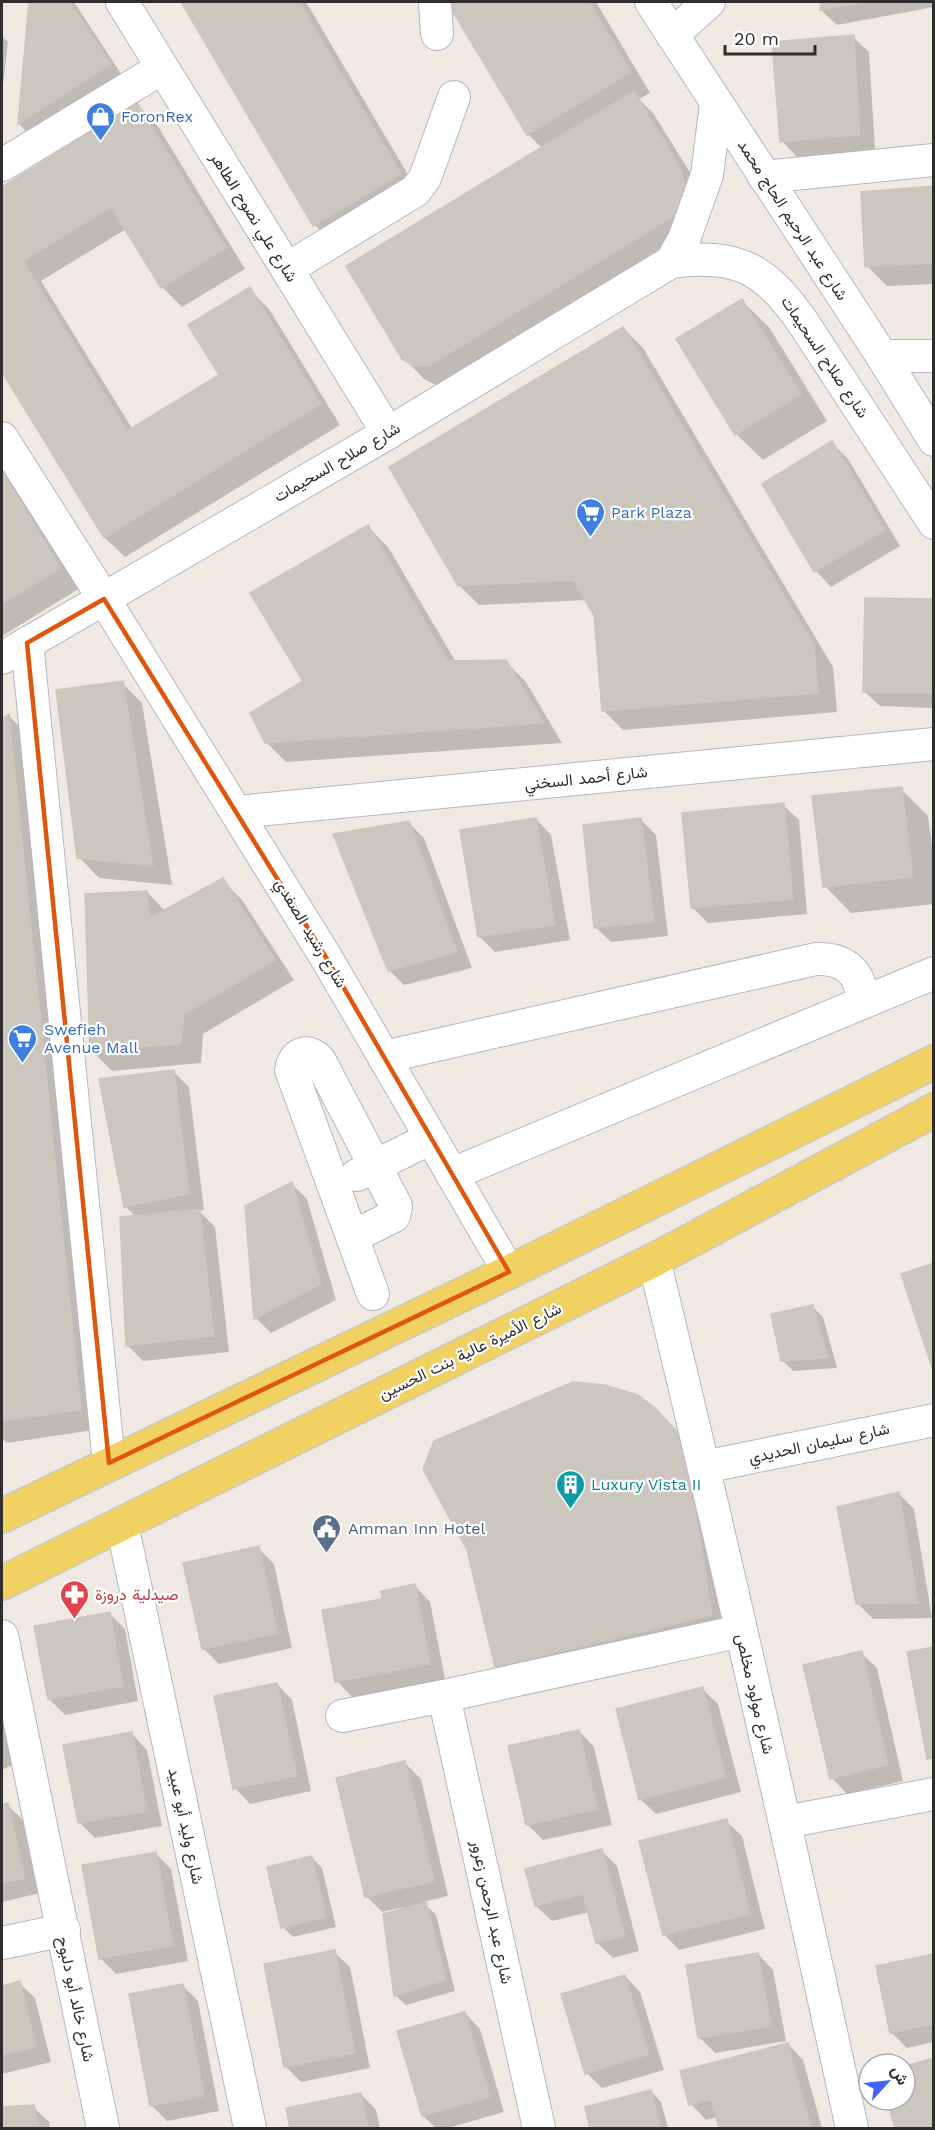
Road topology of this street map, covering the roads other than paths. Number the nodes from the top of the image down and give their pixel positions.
1 (122, 2) edge
2 (435, 2) edge
3 (651, 2) edge
4 (709, 2) edge
5 (437, 34) dead end
6 (672, 35) junction
7 (162, 68) junction
8 (454, 97) dead end
9 (716, 104) junction
10 (933, 160) edge
11 (2, 165) edge
12 (764, 177) junction
13 (671, 262) junction
14 (286, 269) junction
15 (882, 356) junction
16 (930, 356) dead end
17 (388, 433) junction
18 (2, 438) edge
19 (933, 440) edge
20 (922, 479) edge
21 (933, 523) edge
22 (104, 599) junction
23 (14, 651) edge
24 (933, 744) edge
25 (238, 812) junction
26 (933, 973) edge
27 (862, 1003) junction
28 (384, 1057) junction
29 (933, 1062) edge
30 (933, 1110) edge
31 (431, 1138) junction
32 (375, 1166) junction
33 (452, 1174) junction
34 (334, 1186) junction
35 (352, 1237) junction
36 (654, 1260) junction
37 (509, 1272) junction
38 (373, 1294) dead end
39 (933, 1420) edge
40 (110, 1463) junction
41 (704, 1467) junction
42 (2, 1516) edge
43 (122, 1524) junction
44 (2, 1583) edge
45 (741, 1630) junction
46 (2, 1636) edge
47 (444, 1696) junction
48 (342, 1716) dead end
49 (933, 1794) edge
50 (785, 1822) junction
51 (64, 1930) junction
52 (2, 1943) edge
53 (103, 2128) edge
54 (250, 2128) edge
55 (539, 2128) edge
56 (852, 2128) edge

1 - 7 street, شارع علي نصوح الطاهر
2 - 5 street
3 - 6 street, شارع عبد الرحيم الحاج محمد
4 - 6 street
6 - 9 street, شارع عبد الرحيم الحاج محمد
7 - 11 street
7 - 14 street, شارع علي نصوح الطاهر
8 - 14 street
9 - 12 street, شارع عبد الرحيم الحاج محمد
9 - 13 street, شارع صلاح السحيمات
10 - 12 street
12 - 15 street, شارع عبد الرحيم الحاج محمد
13 - 17 street, شارع صلاح السحيمات
13 - 20 street, شارع صلاح السحيمات
14 - 17 street, شارع علي نصوح الطاهر
15 - 16 street
15 - 19 street, شارع عبد الرحيم الحاج محمد
17 - 22 street, شارع صلاح السحيمات
18 - 22 street, شارع رشيد الصفدي
20 - 21 street, شارع صلاح السحيمات
22 - 23 street, شارع صلاح السحيمات
22 - 25 street, شارع رشيد الصفدي
23 - 40 street
24 - 25 street, شارع أحمد السخني
25 - 28 street, شارع رشيد الصفدي
26 - 27 street
27 - 28 street
27 - 33 street
28 - 31 street, شارع رشيد الصفدي
29 - 37 main road
30 - 36 main road, شارع الأميرة عالية بنت الحسين
31 - 32 street
31 - 33 street, شارع رشيد الصفدي
32 - 34 street
32 - 34 street
32 - 35 street
33 - 37 street, شارع رشيد الصفدي
34 - 35 street
35 - 38 street
36 - 41 street, شارع مولود مخلص
36 - 43 main road, شارع الأميرة عالية بنت الحسين
37 - 40 main road
39 - 41 street, شارع سليمان الحديدي
40 - 42 main road
41 - 45 street, شارع مولود مخلص
43 - 44 main road, شارع الأميرة عالية بنت الحسين
43 - 54 street, شارع وليد أبو عبيد
45 - 47 street
45 - 50 street, شارع مولود مخلص
46 - 51 street
47 - 48 street
47 - 55 street, شارع عبد الرحمن زعرور
49 - 50 street
50 - 56 street, شارع مولود مخلص
51 - 52 street, شارع خالد أبو دلبوح
51 - 53 street, شارع خالد أبو دلبوح

